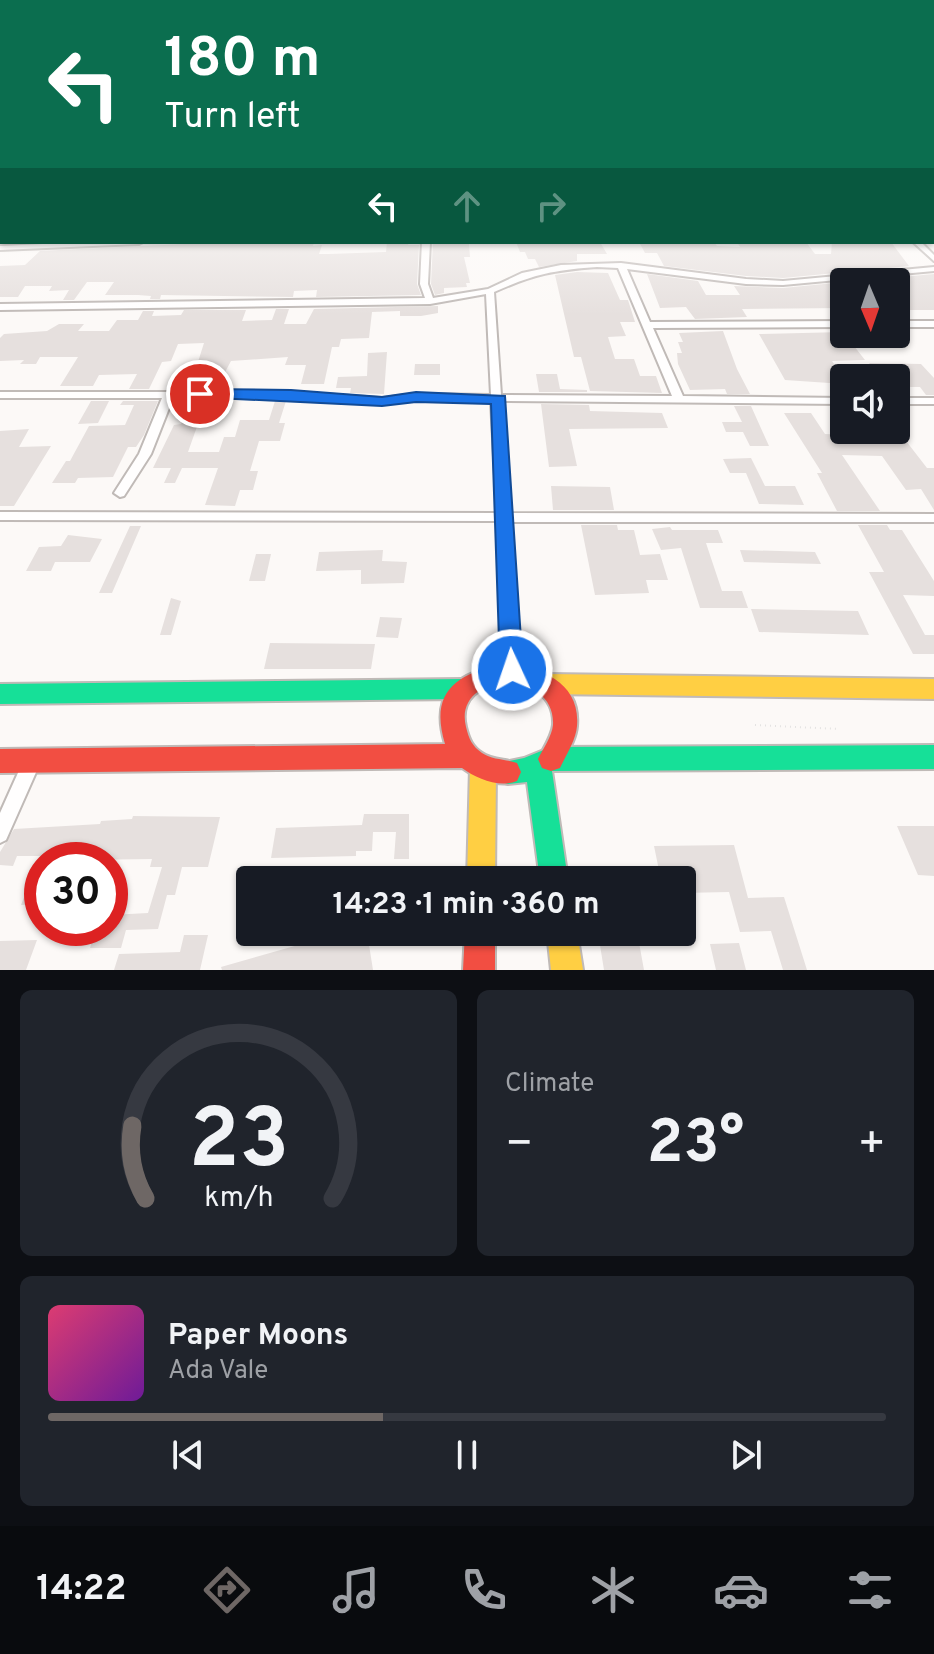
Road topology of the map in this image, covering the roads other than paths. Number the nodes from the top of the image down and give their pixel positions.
1 (93, 244) edge
2 (426, 244) edge
3 (919, 244) edge
4 (0, 248) edge
5 (934, 259) edge
6 (621, 265) junction
7 (934, 269) edge
8 (490, 291) junction
9 (430, 301) junction
10 (0, 307) edge
11 (830, 324) edge
12 (910, 324) edge
13 (934, 324) edge
14 (648, 325) junction
15 (169, 394) junction
16 (0, 395) edge
17 (499, 400) junction
18 (679, 400) junction
19 (830, 401) edge
20 (910, 401) edge
21 (934, 401) edge
22 (120, 493) dead end
23 (0, 516) edge
24 (505, 516) junction
25 (934, 518) edge
26 (512, 670) junction
27 (546, 684) junction
28 (462, 689) junction
29 (934, 689) edge
30 (0, 694) edge
31 (466, 756) junction
32 (934, 757) edge
33 (0, 761) edge
34 (32, 761) junction
35 (544, 763) junction
36 (483, 768) junction
37 (0, 834) edge
38 (481, 866) edge
39 (553, 866) edge
40 (480, 946) edge
41 (564, 946) edge
42 (479, 970) edge
43 (567, 970) edge

1 - 4 street
2 - 9 street
3 - 5 street
6 - 7 street
6 - 8 street
6 - 14 street
8 - 9 street
8 - 17 street
9 - 10 street
11 - 14 street
12 - 13 street
14 - 18 street
15 - 16 street
15 - 17 street
15 - 22 street
17 - 18 street
17 - 24 street
18 - 19 street
20 - 21 street
23 - 24 street
24 - 25 street
24 - 26 street
26 - 27 main road
26 - 28 main road
27 - 29 main road
27 - 35 main road
28 - 30 main road
28 - 31 main road
31 - 34 main road
31 - 36 main road
32 - 35 main road
33 - 34 main road
34 - 37 street
35 - 36 main road
35 - 39 main road
36 - 38 main road
40 - 42 main road
41 - 43 main road

